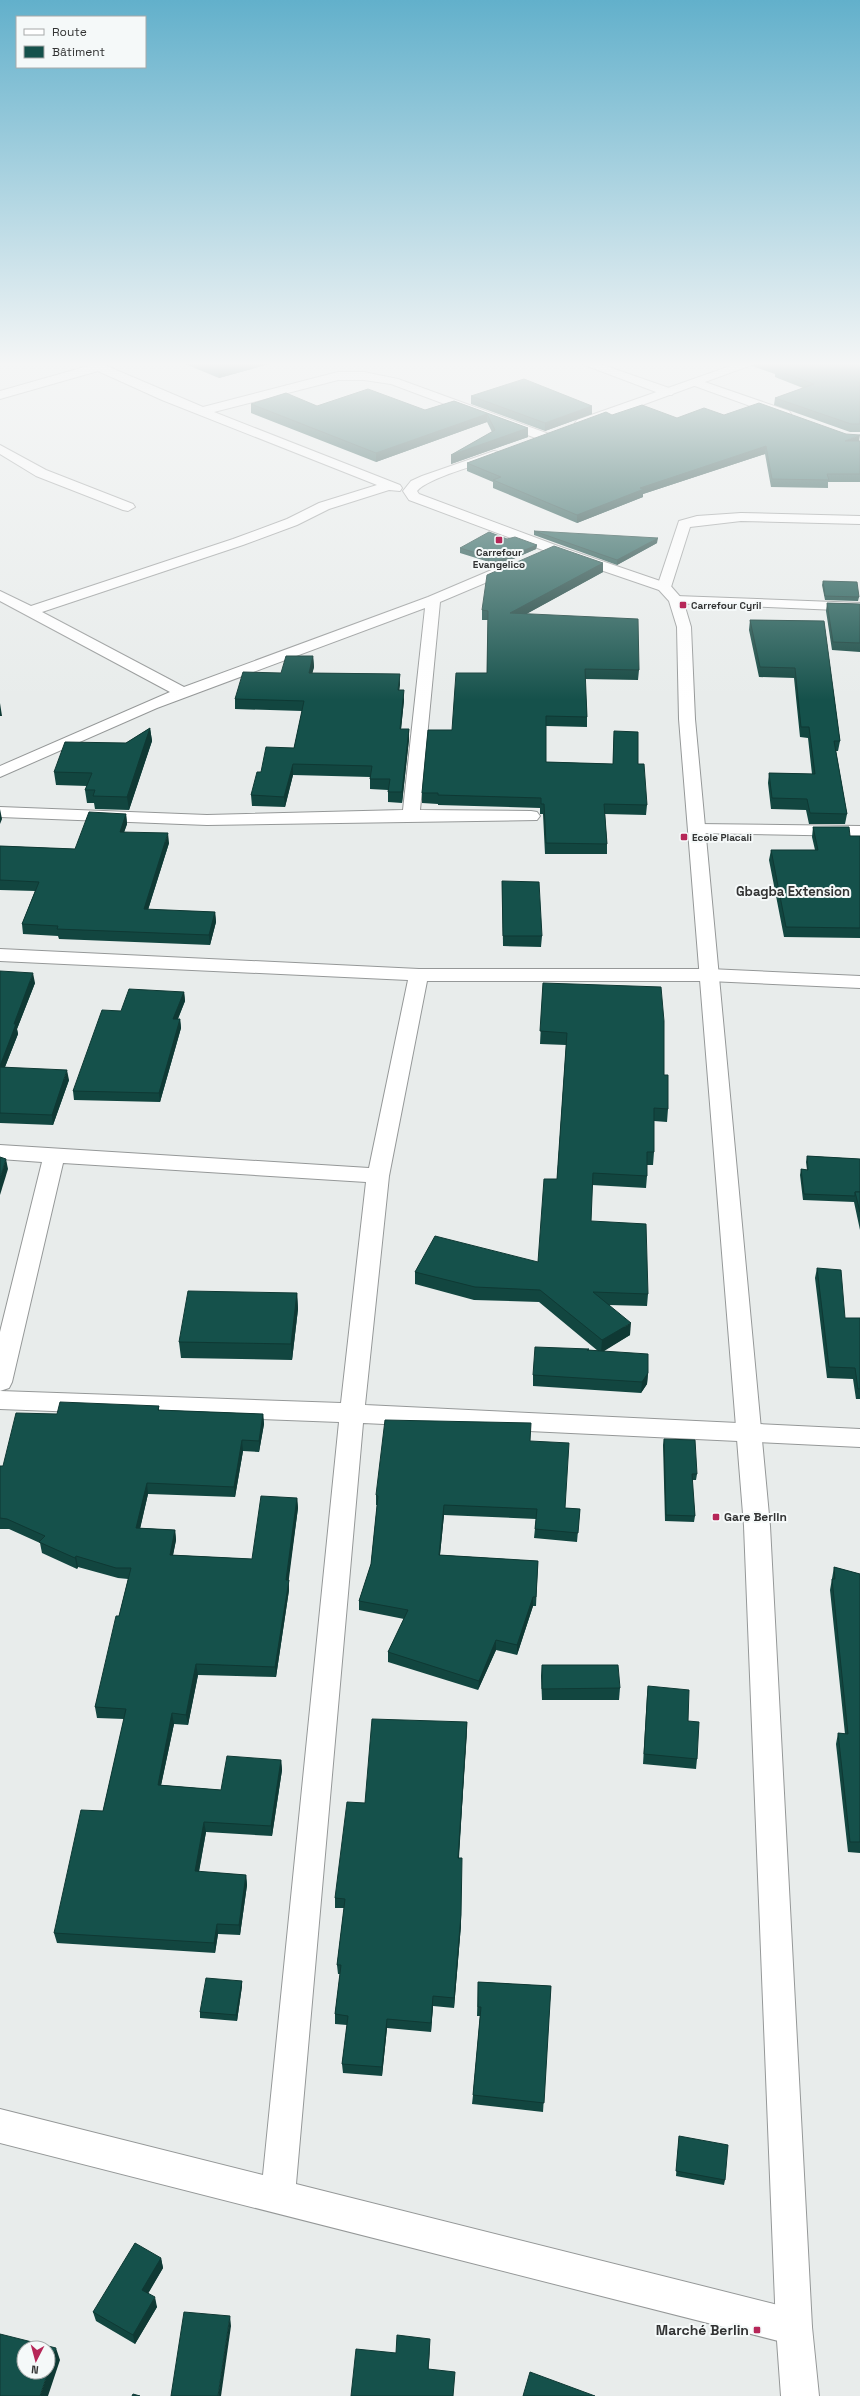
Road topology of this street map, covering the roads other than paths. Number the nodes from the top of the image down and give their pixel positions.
1 (48, 476) edge
2 (363, 476) edge
3 (435, 476) edge
4 (388, 486) junction
5 (410, 491) junction
6 (128, 507) dead end
7 (860, 520) edge
8 (553, 550) junction
9 (670, 593) junction
10 (0, 595) edge
11 (433, 600) junction
12 (860, 607) edge
13 (29, 611) junction
14 (182, 693) junction
15 (0, 772) edge
16 (0, 812) edge
17 (411, 815) junction
18 (531, 816) dead end
19 (696, 829) junction
20 (860, 831) edge
21 (0, 955) edge
22 (419, 975) junction
23 (709, 975) junction
24 (860, 982) edge
25 (0, 1152) edge
26 (54, 1155) junction
27 (378, 1176) junction
28 (0, 1382) edge
29 (0, 1400) edge
30 (352, 1413) junction
31 (749, 1434) junction
32 (860, 1438) edge
33 (0, 2126) edge
34 (278, 2196) junction
35 (794, 2327) junction
36 (800, 2396) edge

1 - 6 street
2 - 4 street
3 - 5 street
4 - 5 street
4 - 13 street
5 - 8 street
7 - 9 street
8 - 9 street
8 - 11 street
9 - 12 street
9 - 19 street
10 - 13 street
11 - 14 street
11 - 17 street
13 - 14 street
14 - 15 street
16 - 17 street
17 - 18 street
19 - 20 street
19 - 23 street
21 - 22 street
22 - 23 street
22 - 27 street
23 - 24 street
23 - 31 street
25 - 26 street
26 - 27 street
26 - 28 street
27 - 30 street
29 - 30 street
30 - 31 street
30 - 34 street
31 - 32 street
31 - 35 street
33 - 34 street
34 - 35 street
35 - 36 street

